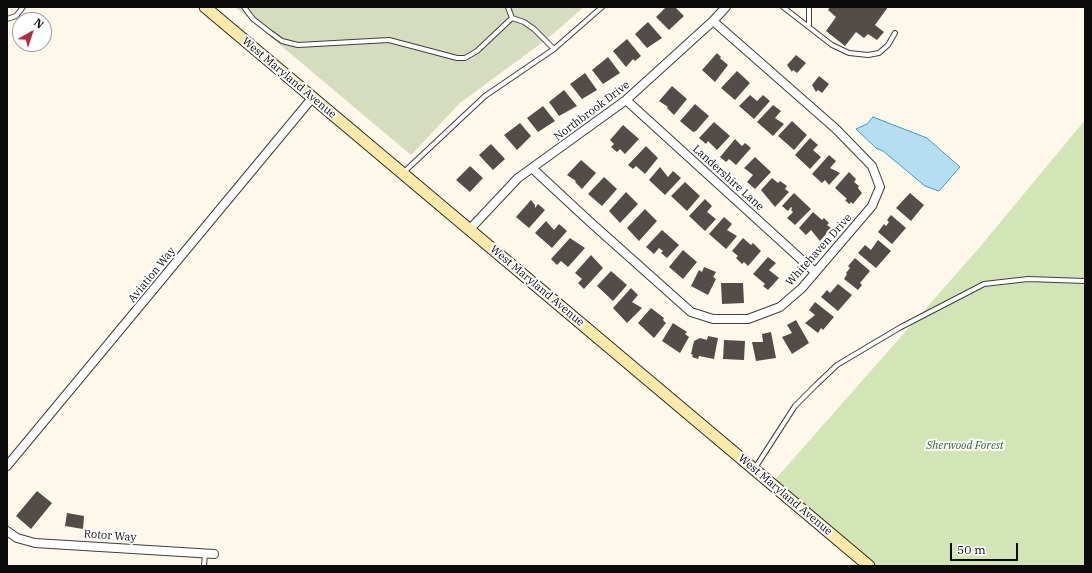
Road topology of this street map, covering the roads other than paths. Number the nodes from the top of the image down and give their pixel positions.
1 (23, 7) edge
2 (244, 7) edge
3 (508, 7) edge
4 (602, 7) edge
5 (726, 7) edge
6 (784, 7) edge
7 (809, 7) edge
8 (209, 8) edge
9 (512, 18) junction
10 (7, 19) edge
11 (713, 21) junction
12 (809, 27) junction
13 (895, 33) dead end
14 (554, 49) junction
15 (313, 97) junction
16 (626, 100) junction
17 (533, 168) junction
18 (403, 173) junction
19 (470, 229) junction
20 (815, 272) junction
21 (1085, 280) edge
22 (7, 466) edge
23 (755, 469) junction
24 (7, 531) edge
25 (205, 554) junction
26 (214, 554) dead end
27 (204, 566) edge
28 (869, 566) edge

1 - 10 lane
2 - 9 lane
3 - 9 lane
4 - 14 lane
5 - 11 street, Northbrook Drive
6 - 12 lane
7 - 12 lane
8 - 15 street, West Maryland Avenue
9 - 14 lane
11 - 16 street, Northbrook Drive
11 - 20 street, Whitehaven Drive
12 - 13 lane
14 - 18 lane
15 - 18 street, West Maryland Avenue
15 - 22 street, Aviation Way
16 - 17 street, Northbrook Drive
16 - 20 street, Landershire Lane
17 - 19 street, Northbrook Drive
17 - 20 street, Whitehaven Drive
18 - 19 street, West Maryland Avenue
19 - 23 street, West Maryland Avenue
21 - 23 lane
23 - 28 street, West Maryland Avenue
24 - 25 street, Rotor Way
25 - 26 street, Rotor Way
25 - 27 lane

